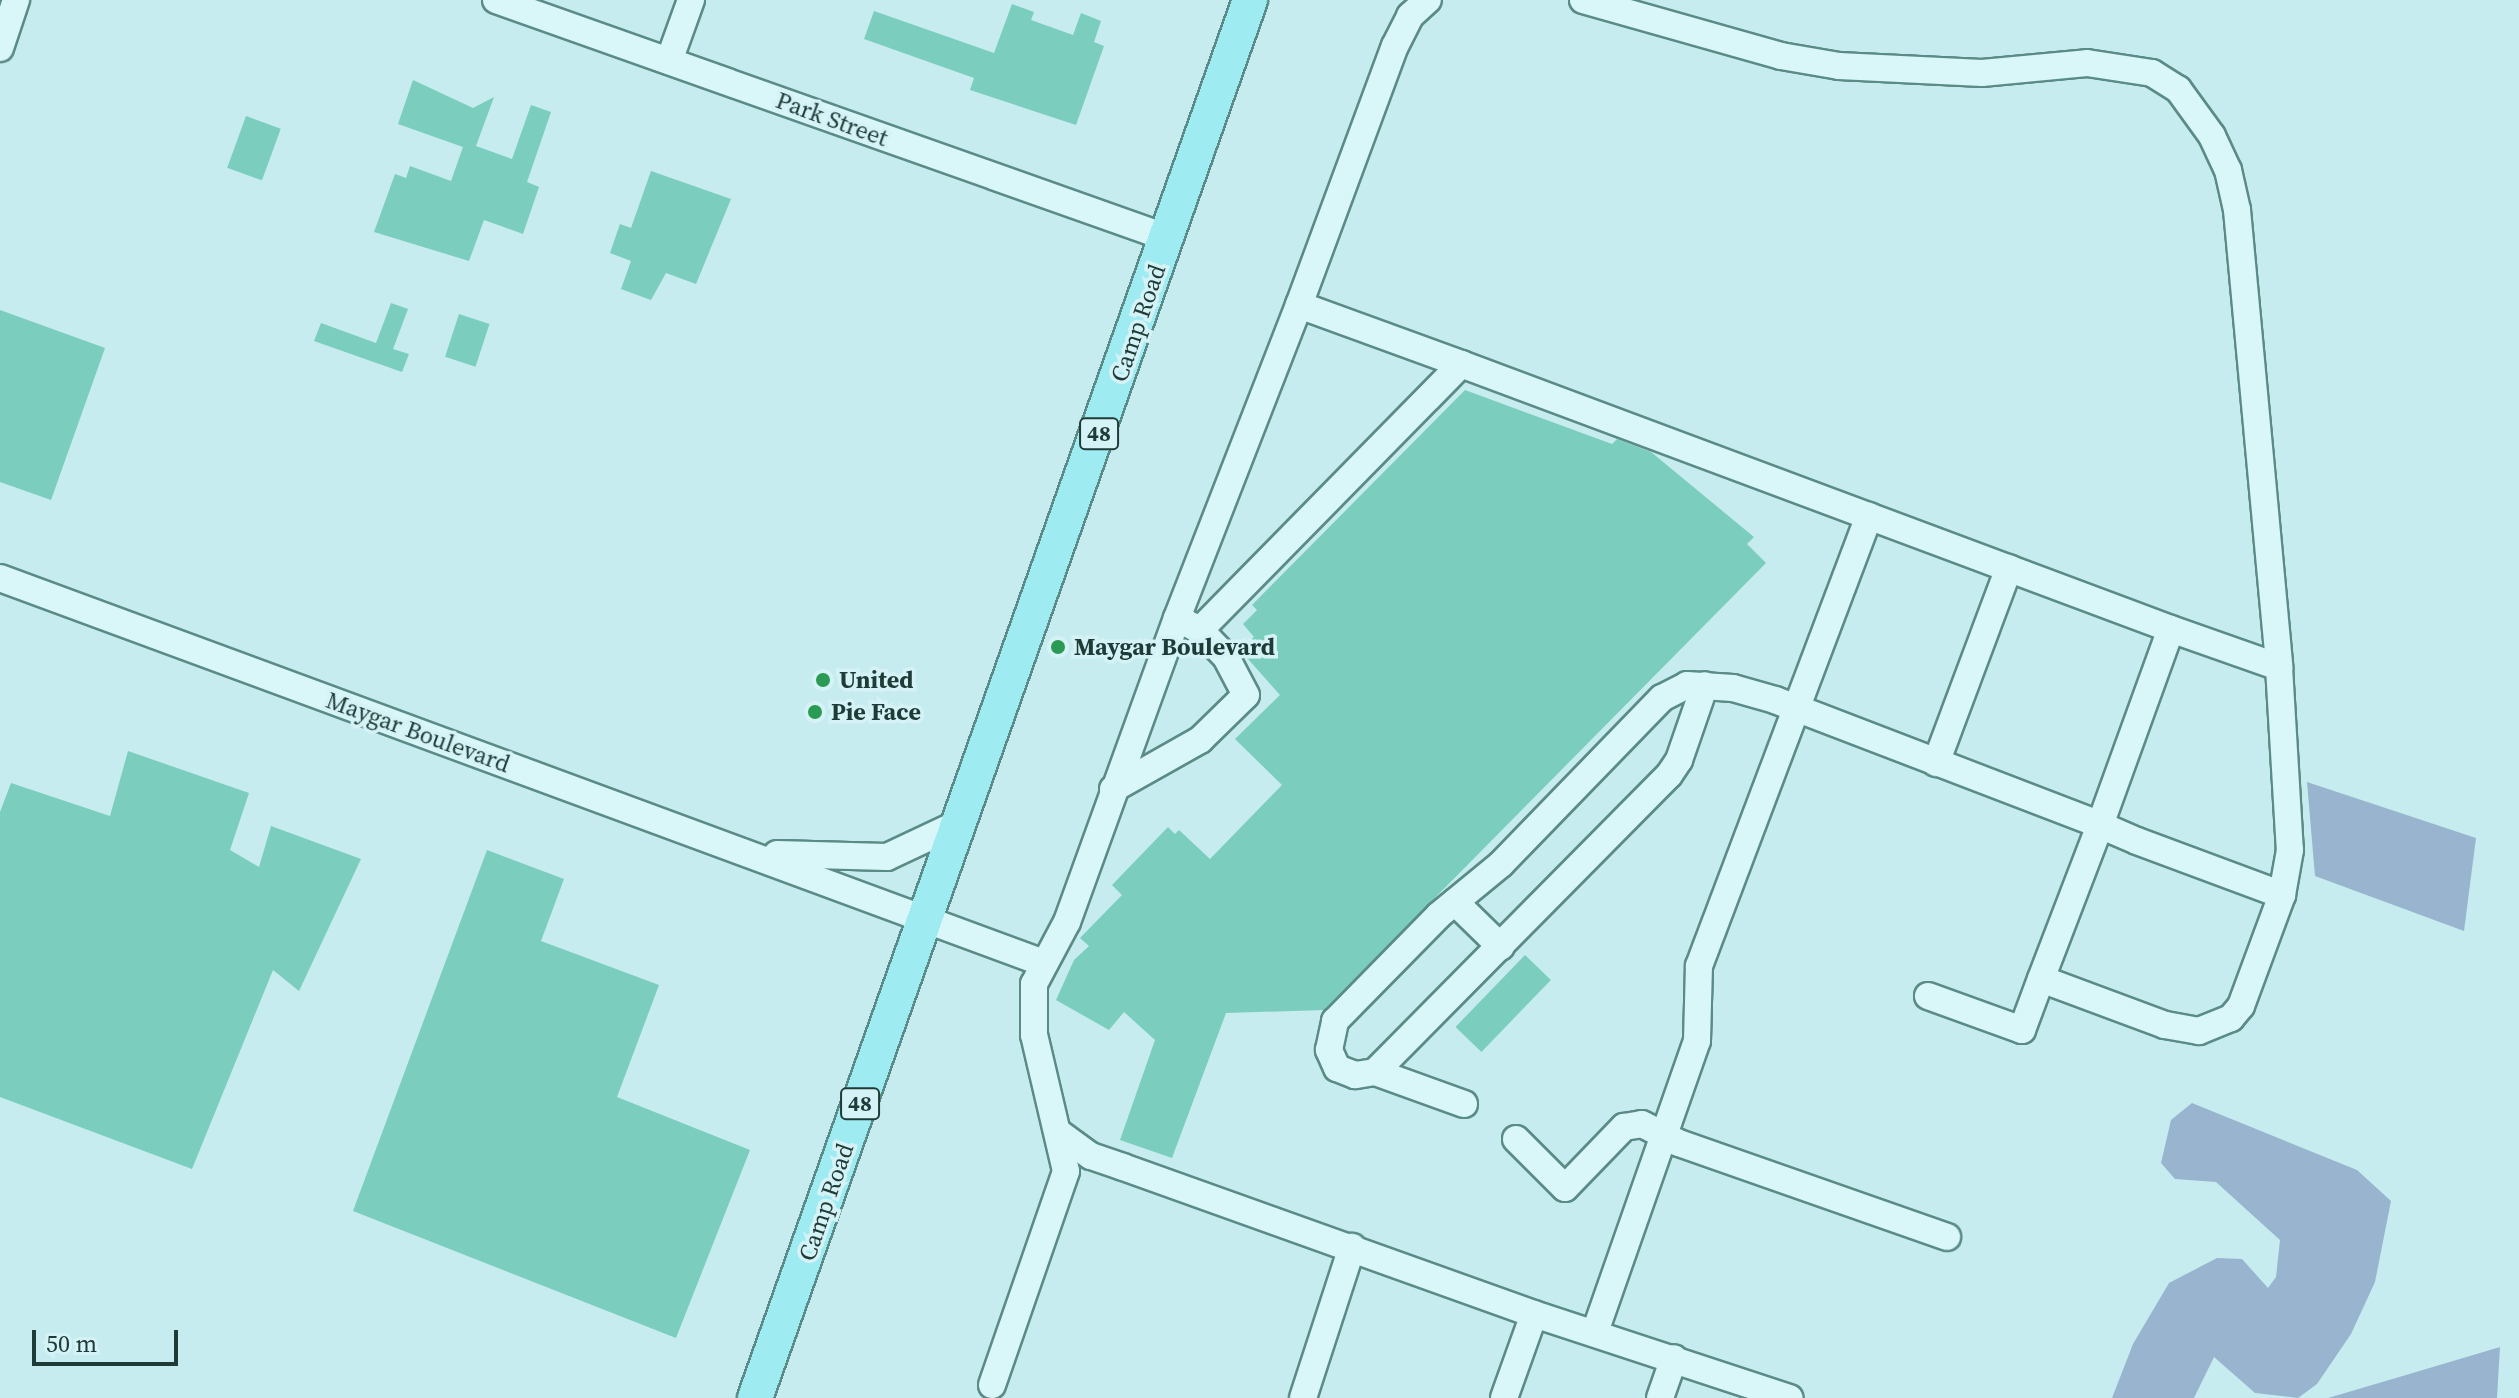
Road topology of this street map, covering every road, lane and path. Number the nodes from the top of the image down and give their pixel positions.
1 (16, 0) edge
2 (496, 0) edge
3 (691, 0) edge
4 (1250, 0) edge
5 (1428, 0) edge
6 (1583, 0) edge
7 (0, 48) edge
8 (669, 61) junction
9 (1168, 238) junction
10 (1299, 305) junction
11 (1461, 364) junction
12 (1869, 516) junction
13 (2009, 568) junction
14 (0, 578) edge
15 (1189, 624) junction
16 (2171, 629) junction
17 (2279, 667) junction
18 (1705, 685) junction
19 (1797, 709) junction
20 (1936, 763) junction
21 (1113, 789) junction
22 (957, 824) junction
23 (2100, 825) junction
24 (738, 849) junction
25 (2282, 895) junction
26 (1455, 902) junction
27 (925, 919) junction
28 (1501, 947) junction
29 (1041, 962) junction
30 (2041, 979) junction
31 (1928, 996) dead end
32 (1375, 1072) junction
33 (1464, 1104) dead end
34 (1059, 1133) junction
35 (1664, 1134) junction
36 (1516, 1139) dead end
37 (1947, 1237) dead end
38 (1352, 1247) junction
39 (1534, 1314) junction
40 (1595, 1332) junction
41 (1674, 1358) junction
42 (992, 1385) dead end
43 (755, 1398) edge
44 (1303, 1398) edge
45 (1504, 1398) edge
46 (1660, 1398) edge
47 (1790, 1398) edge

1 - 7 street
2 - 8 street, Park Street
3 - 8 street
4 - 9 main road, Camp Road / 48
5 - 10 street
6 - 17 street
8 - 9 street, Park Street
9 - 22 main road, Camp Road / 48
10 - 11 street
10 - 15 street
11 - 12 street
11 - 15 street
12 - 13 street
12 - 19 street
13 - 16 street
13 - 20 street
14 - 24 street, Maygar Boulevard
15 - 21 street
15 - 21 street
16 - 17 street
16 - 23 street
17 - 25 street
18 - 19 street
18 - 26 street
18 - 28 street
19 - 20 street
19 - 35 street
20 - 23 street
21 - 29 street
22 - 24 street
22 - 27 main road, Camp Road / 48
23 - 25 street
23 - 30 street
24 - 27 street, Maygar Boulevard
25 - 30 street
26 - 28 street
26 - 32 street
27 - 29 street, Maygar Boulevard
27 - 43 main road, Camp Road / 48
28 - 32 street
29 - 34 street
30 - 31 street
32 - 33 street
34 - 38 street
34 - 42 street
35 - 36 street
35 - 37 street
35 - 40 street
38 - 39 street
38 - 44 street
39 - 40 street
39 - 45 street
40 - 41 street
41 - 46 street
41 - 47 street

